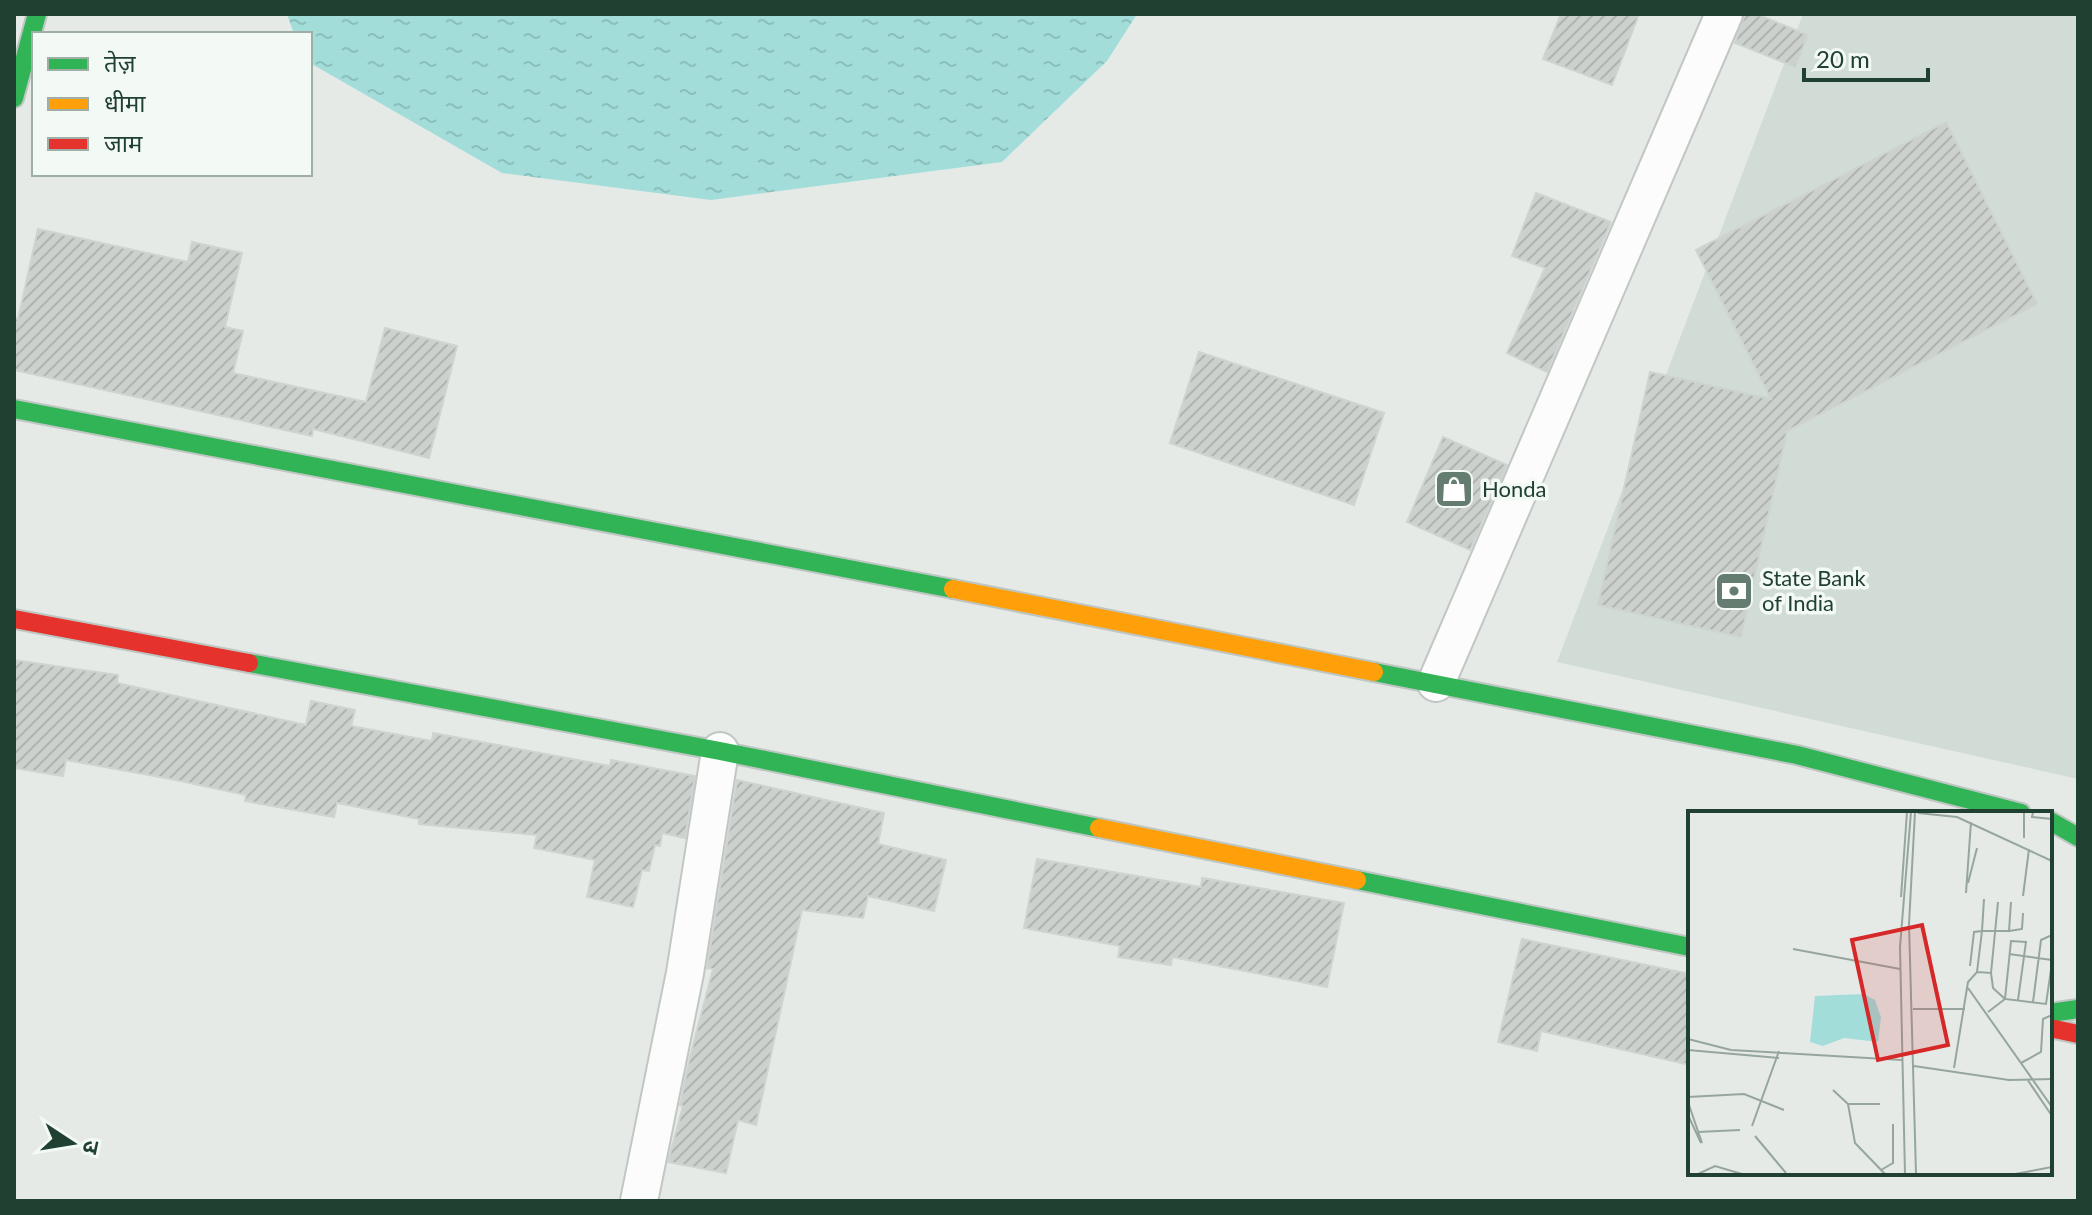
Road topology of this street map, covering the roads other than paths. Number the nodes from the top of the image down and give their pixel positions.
1 (1724, 14) edge
2 (32, 32) edge
3 (14, 98) edge
4 (14, 409) edge
5 (14, 619) edge
6 (1436, 683) junction
7 (720, 751) junction
8 (2013, 811) edge
9 (2062, 824) edge
10 (2078, 837) edge
11 (1688, 947) edge
12 (2078, 1009) edge
13 (2052, 1013) edge
14 (2052, 1028) edge
15 (2078, 1034) edge
16 (639, 1201) edge

1 - 6 street
2 - 3 main road
4 - 6 main road
5 - 7 main road
6 - 8 main road
7 - 11 main road
7 - 16 street
9 - 10 main road
12 - 13 main road
14 - 15 main road

